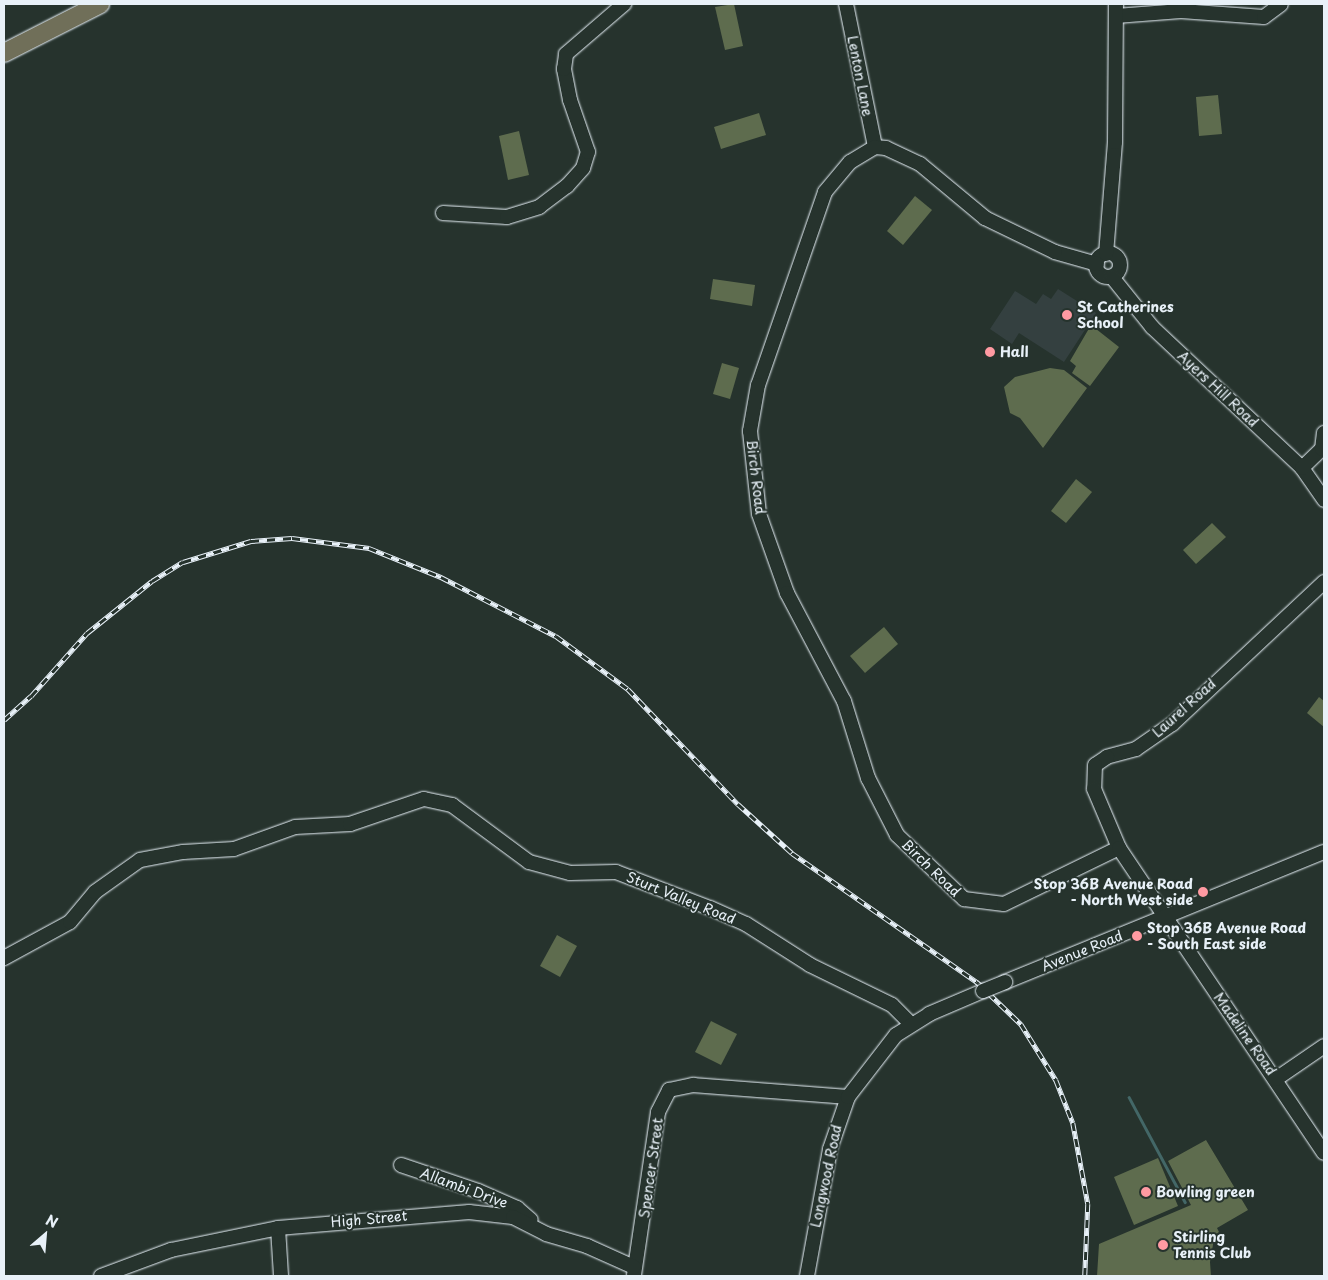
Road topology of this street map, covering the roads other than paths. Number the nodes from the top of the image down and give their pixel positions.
1 (100, 4) edge
2 (624, 4) edge
3 (846, 4) edge
4 (1281, 4) edge
5 (1116, 10) edge
6 (4, 53) edge
7 (875, 148) junction
8 (443, 213) dead end
9 (1101, 259) junction
10 (1112, 276) junction
11 (1324, 433) edge
12 (1302, 468) junction
13 (1324, 500) edge
14 (1324, 582) edge
15 (1119, 848) junction
16 (1324, 852) edge
17 (1164, 917) junction
18 (4, 958) edge
19 (911, 1024) junction
20 (1324, 1046) edge
21 (878, 1057) joint
22 (1276, 1079) junction
23 (848, 1096) junction
24 (1324, 1153) edge
25 (401, 1165) dead end
26 (278, 1228) junction
27 (546, 1234) junction
28 (634, 1272) edge
29 (101, 1276) edge
30 (281, 1276) edge
31 (807, 1276) edge

1 - 6 main road
2 - 8 street
3 - 7 street, Lenton Lane
4 - 5 street
5 - 9 street
7 - 9 street
7 - 15 street, Birch Road
9 - 10 street
9 - 10 street
10 - 12 street, Ayers Hill Road
11 - 12 street
12 - 13 street, Ayers Hill Road
14 - 15 street, Laurel Road
15 - 17 street, Laurel Road
16 - 17 street, Avenue Road
17 - 19 street, Avenue Road, bridge
17 - 22 street, Madeline Road
18 - 19 street, Sturt Valley Road
19 - 21 street, Avenue Road
20 - 22 street
21 - 23 street, Longwood Road
22 - 24 street, Madeline Road
23 - 28 street, Spencer Street
23 - 31 street, Longwood Road
25 - 27 street, Allambi Drive
26 - 27 street, High Street
26 - 29 street, High Street
26 - 30 street
27 - 28 street, High Street

